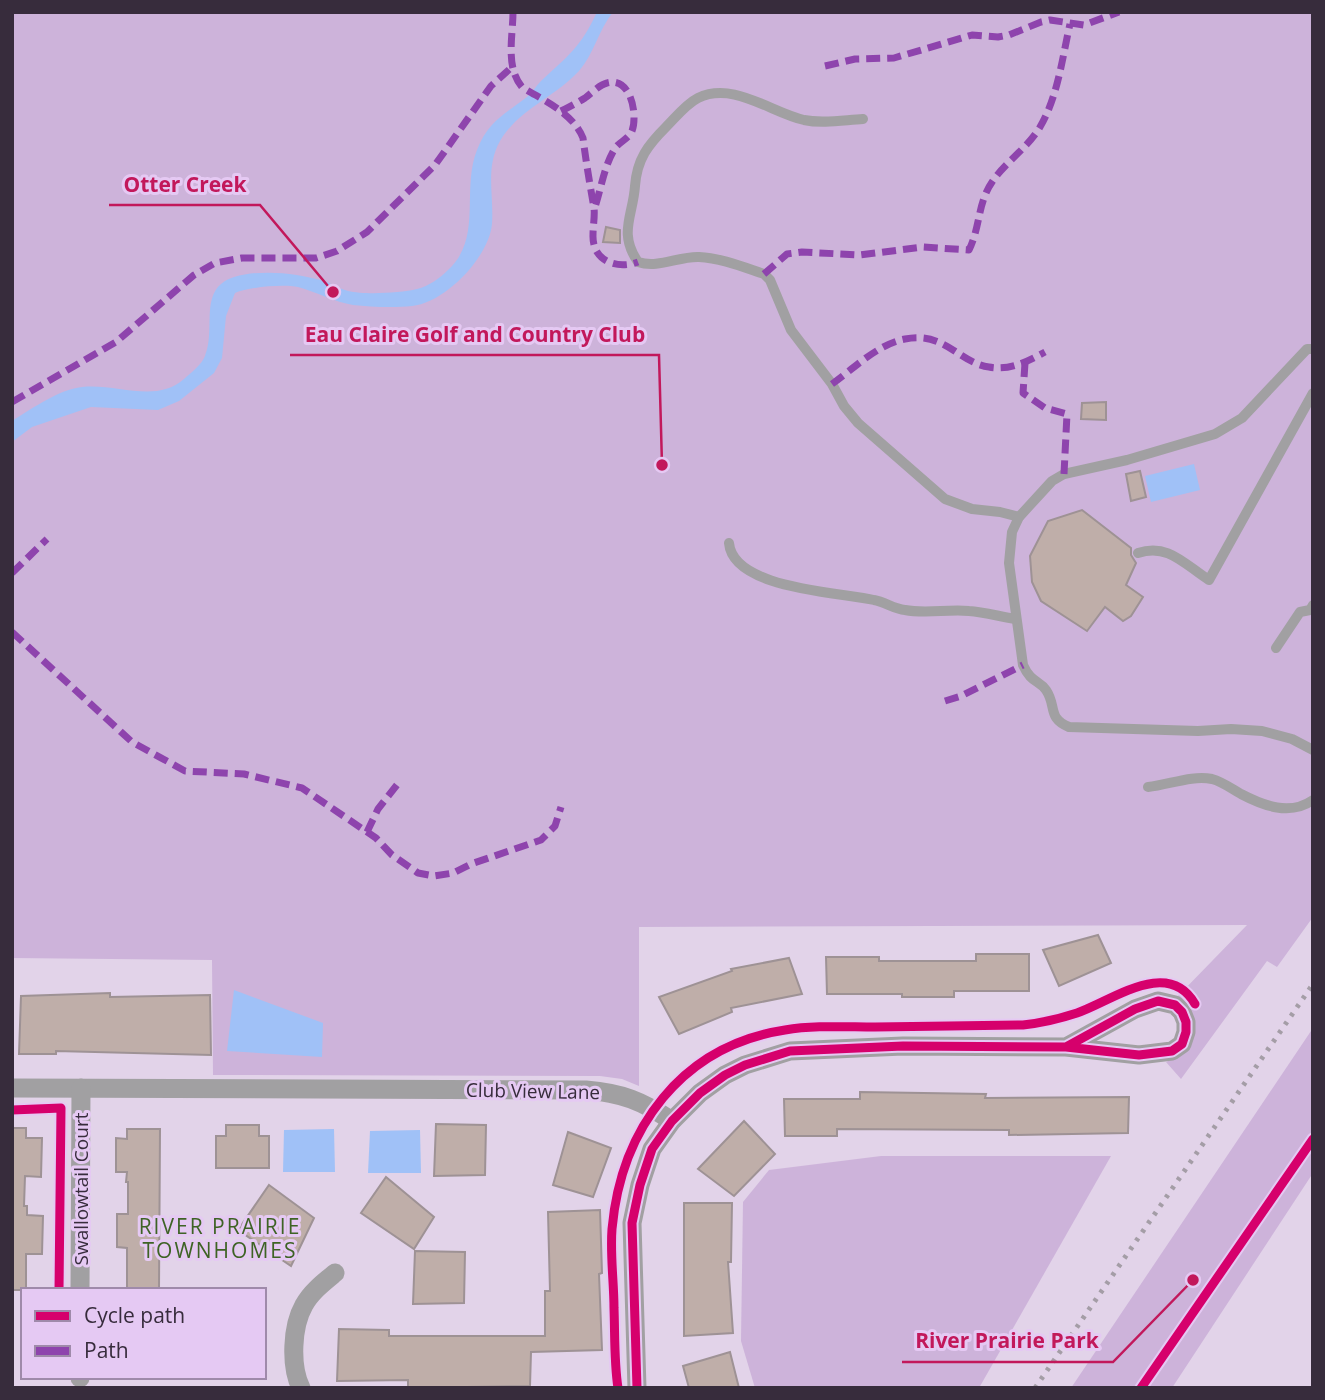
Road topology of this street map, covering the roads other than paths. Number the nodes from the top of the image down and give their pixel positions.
1 (863, 119) dead end
2 (1313, 349) edge
3 (1313, 393) edge
4 (1019, 517) junction
5 (729, 543) dead end
6 (1138, 553) dead end
7 (1313, 605) edge
8 (1016, 619) junction
9 (1276, 648) dead end
10 (1310, 748) edge
11 (1148, 787) dead end
12 (1313, 800) edge
13 (1066, 1047) junction
14 (12, 1088) edge
15 (81, 1088) junction
16 (672, 1121) junction
17 (335, 1273) dead end
18 (80, 1288) edge
19 (301, 1388) edge
20 (636, 1388) edge

1 - 4 lane
2 - 4 lane
3 - 6 lane
4 - 8 lane
5 - 8 lane
7 - 9 lane
8 - 10 lane
11 - 12 lane
13 - 13 street
13 - 16 street
14 - 15 street, Club View Lane
15 - 16 street, Club View Lane
15 - 18 street, Swallowtail Court
16 - 20 street
17 - 19 street

